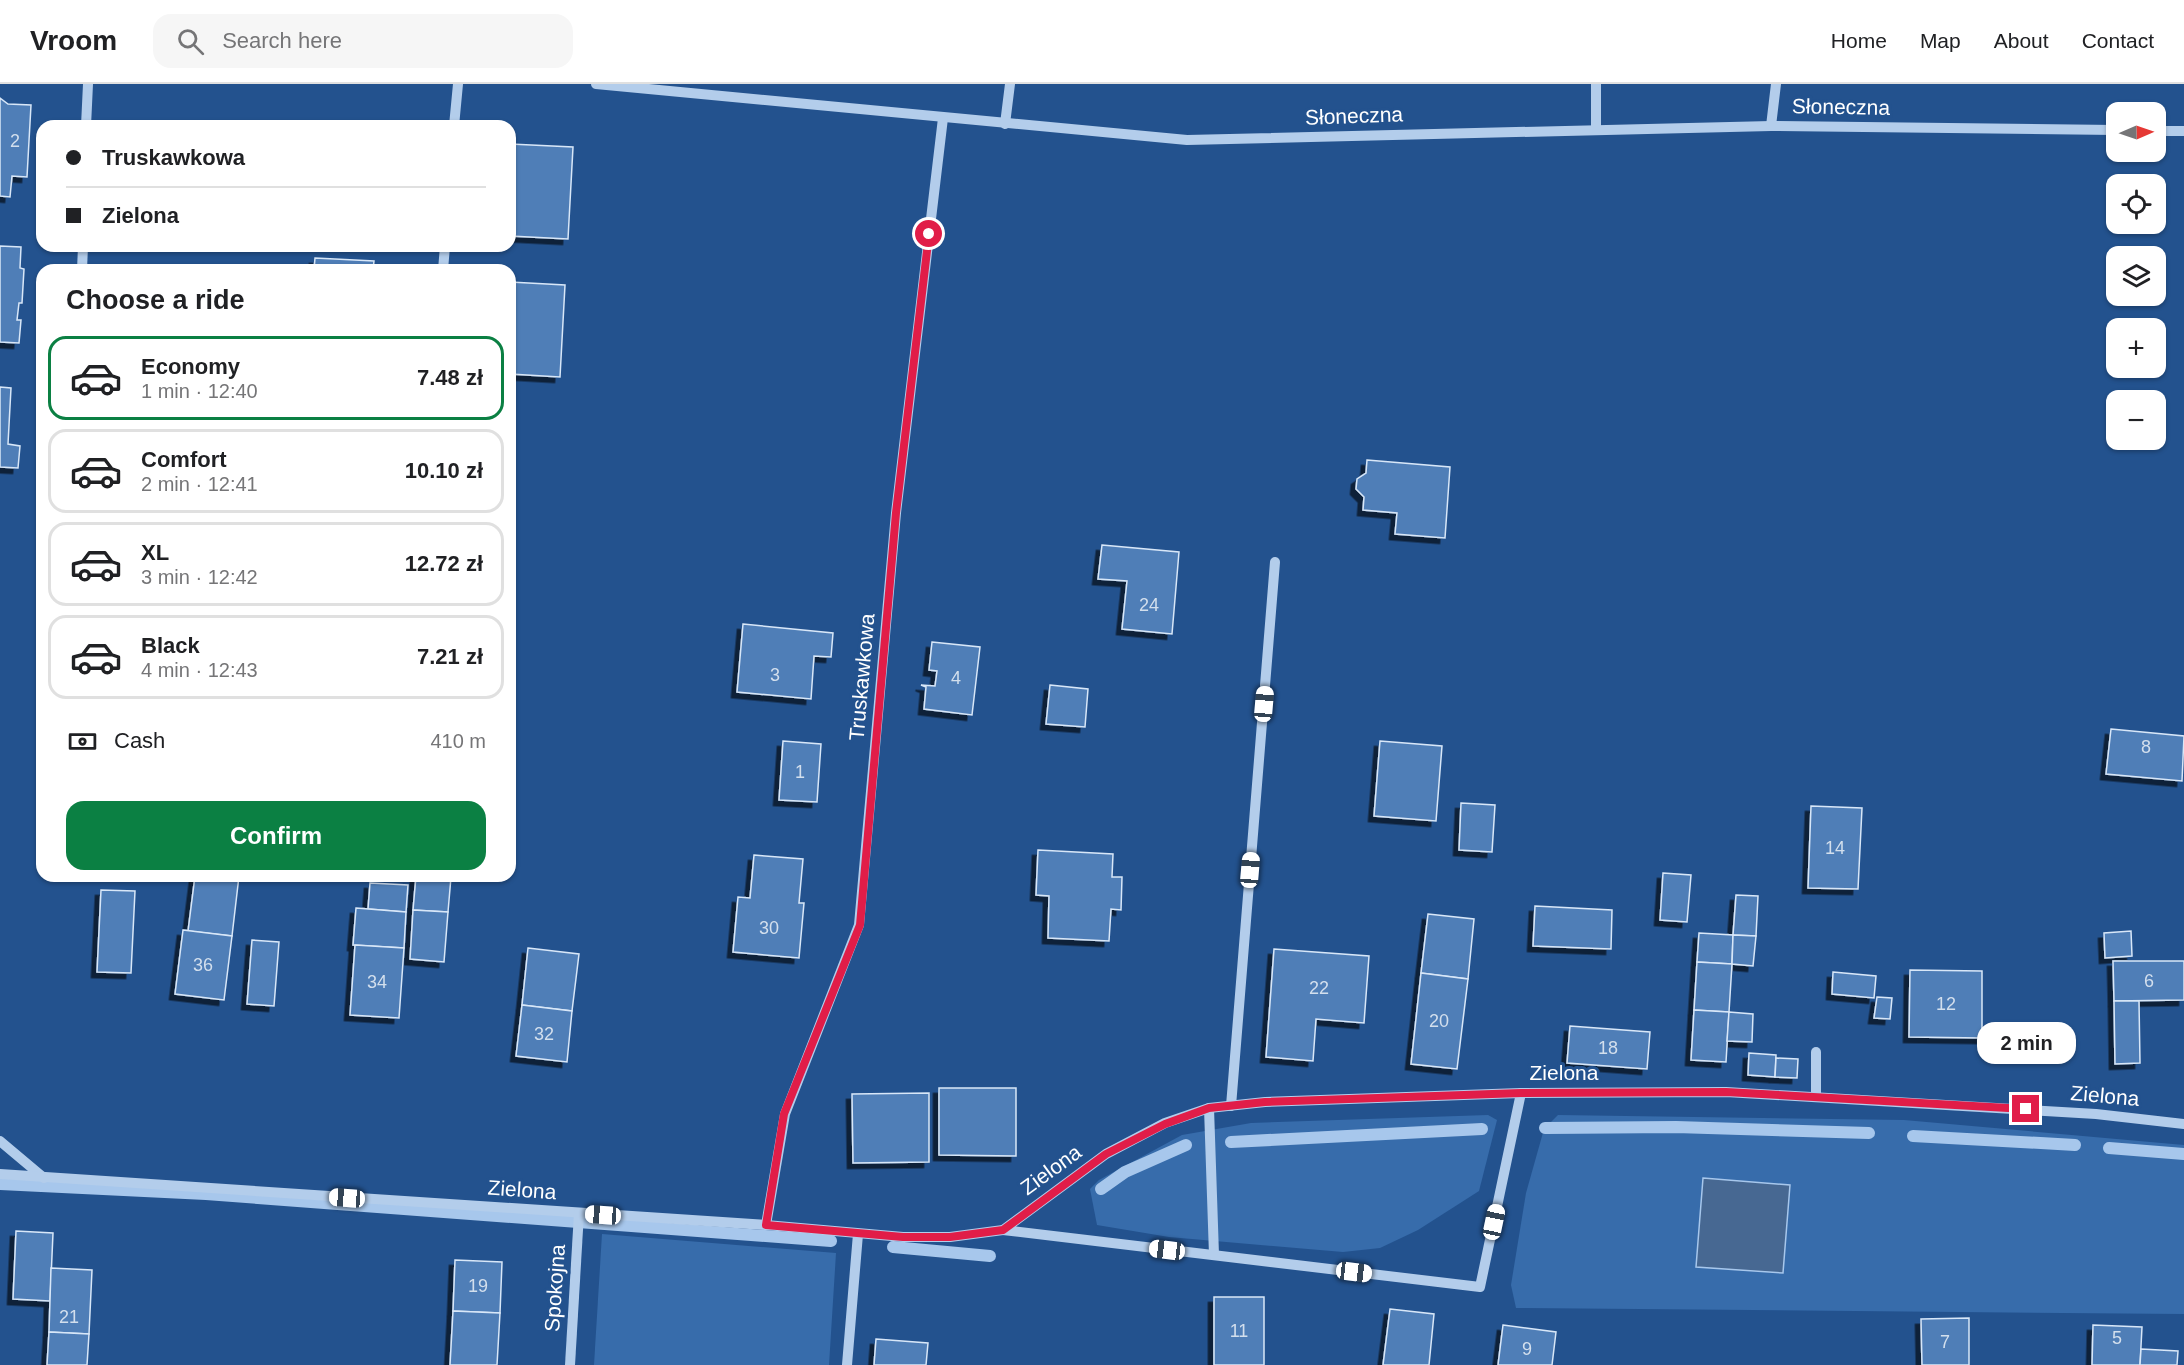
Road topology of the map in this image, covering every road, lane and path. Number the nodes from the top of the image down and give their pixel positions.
1 (88, 84) edge
2 (458, 84) edge
3 (596, 84) edge
4 (1010, 84) edge
5 (1596, 84) edge
6 (1776, 84) edge
7 (943, 118) junction
8 (87, 120) edge
9 (455, 120) edge
10 (1005, 124) junction
11 (1771, 126) junction
12 (1596, 129) junction
13 (2106, 130) edge
14 (2166, 131) edge
15 (2184, 131) edge
16 (1275, 562) dead end
17 (1816, 1052) dead end
18 (1521, 1093) junction
19 (1816, 1097) junction
20 (1231, 1106) junction
21 (1209, 1108) junction
22 (2184, 1124) edge
23 (0, 1142) edge
24 (0, 1174) edge
25 (45, 1178) junction
26 (579, 1213) junction
27 (766, 1225) junction
28 (1003, 1230) junction
29 (858, 1234) junction
30 (1214, 1255) junction
31 (570, 1365) edge
32 (847, 1365) edge

1 - 8 street
2 - 9 street
3 - 7 street, Słoneczna
4 - 10 street
5 - 12 street
6 - 11 street
7 - 10 street, Słoneczna
7 - 27 street, Truskawkowa
10 - 12 street, Słoneczna
11 - 12 street, Słoneczna
11 - 13 street, Słoneczna
14 - 15 street
16 - 20 street
17 - 19 street
18 - 19 street, Zielona
18 - 20 street, Zielona
18 - 30 street
19 - 22 street, Zielona
20 - 21 street, Zielona
21 - 28 street, Zielona
21 - 30 street
23 - 25 street
24 - 25 street, Zielona
25 - 26 street, Zielona
26 - 27 street, Zielona
26 - 31 street, Spokojna
27 - 29 street, Zielona
28 - 29 street, Zielona
28 - 30 street
29 - 32 street

